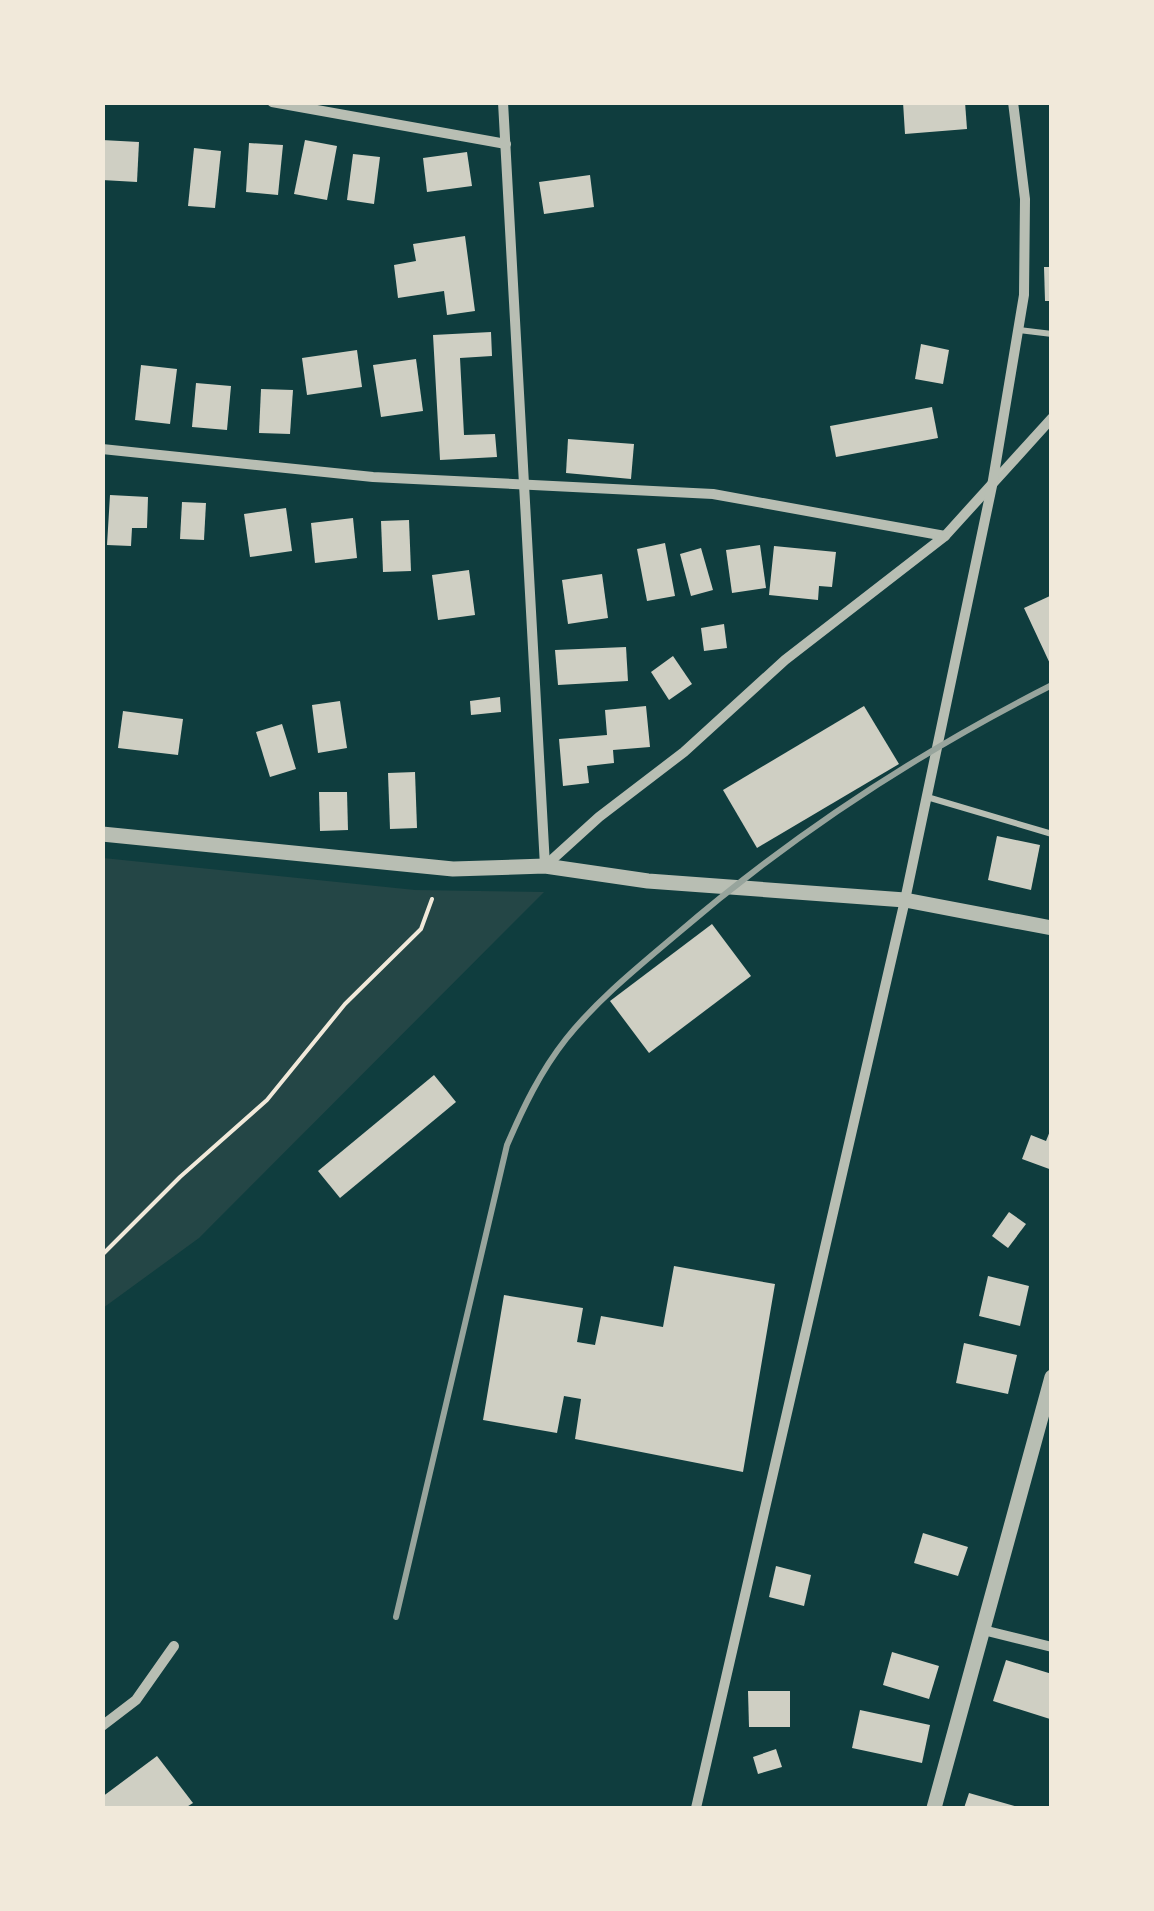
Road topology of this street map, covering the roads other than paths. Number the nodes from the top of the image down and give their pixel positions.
1 (272, 102) edge
2 (503, 102) edge
3 (1013, 102) edge
4 (506, 144) junction
5 (1019, 330) junction
6 (1052, 334) edge
7 (1052, 418) edge
8 (102, 449) edge
9 (524, 485) junction
10 (992, 486) junction
11 (946, 536) junction
12 (927, 797) junction
13 (102, 834) edge
14 (1052, 834) edge
15 (545, 866) junction
16 (905, 900) junction
17 (1052, 928) edge
18 (1052, 1377) edge
19 (983, 1630) junction
20 (174, 1646) dead end
21 (1052, 1647) edge
22 (102, 1726) edge
23 (696, 1808) edge
24 (934, 1808) edge

1 - 4 street
2 - 4 street
3 - 5 street
4 - 9 street
5 - 6 lane
5 - 10 street
7 - 10 street
8 - 9 street
9 - 11 street
9 - 15 street
10 - 11 street
10 - 12 street
11 - 15 street
12 - 14 lane
12 - 16 street
13 - 15 street
15 - 16 street
16 - 17 street
16 - 23 street
18 - 19 street
19 - 21 street
19 - 24 street
20 - 22 street

